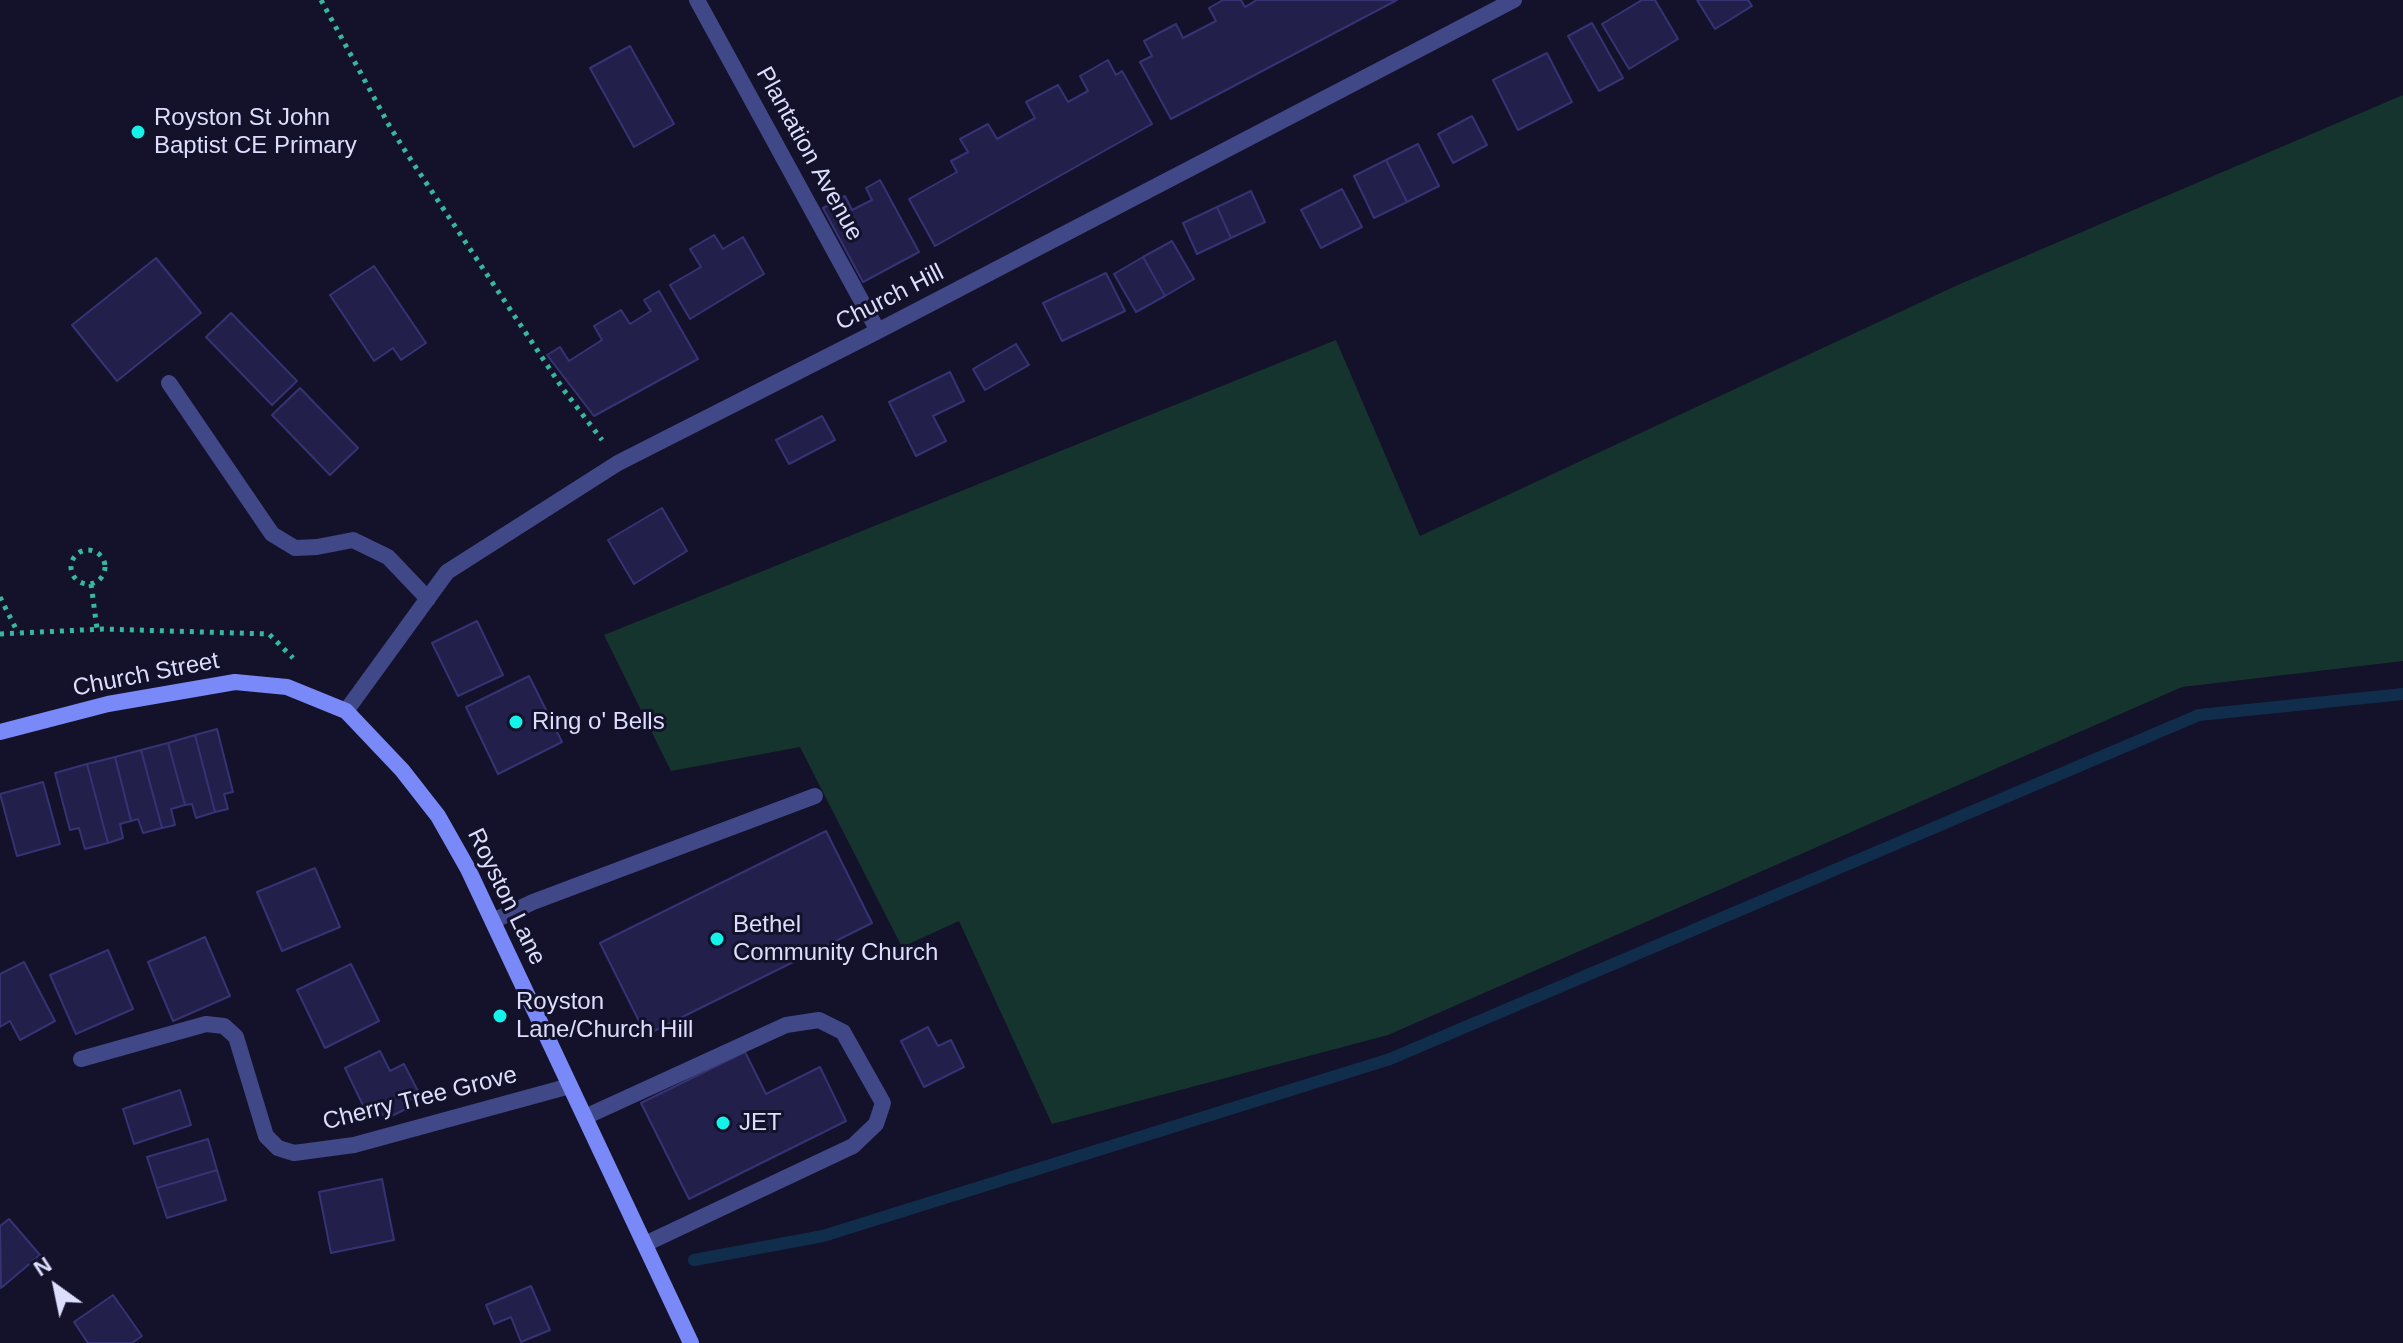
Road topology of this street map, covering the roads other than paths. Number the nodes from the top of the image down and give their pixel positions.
1 (697, 0) edge
2 (1514, 0) edge
3 (878, 331) junction
4 (169, 383) dead end
5 (428, 599) junction
6 (346, 711) junction
7 (0, 732) edge
8 (815, 796) dead end
9 (493, 921) junction
10 (81, 1059) dead end
11 (570, 1086) junction
12 (585, 1117) junction
13 (645, 1244) junction
14 (691, 1343) edge

1 - 3 street, Plantation Avenue
2 - 3 street, Church Hill
3 - 5 street, Church Hill
4 - 5 street
5 - 6 street, Church Hill
6 - 7 main road, Church Street
6 - 9 main road, Royston Lane
8 - 9 street
9 - 11 main road, Royston Lane
10 - 11 street, Cherry Tree Grove
11 - 12 main road, Royston Lane
12 - 13 main road, Royston Lane
12 - 13 street
13 - 14 main road, Royston Lane

